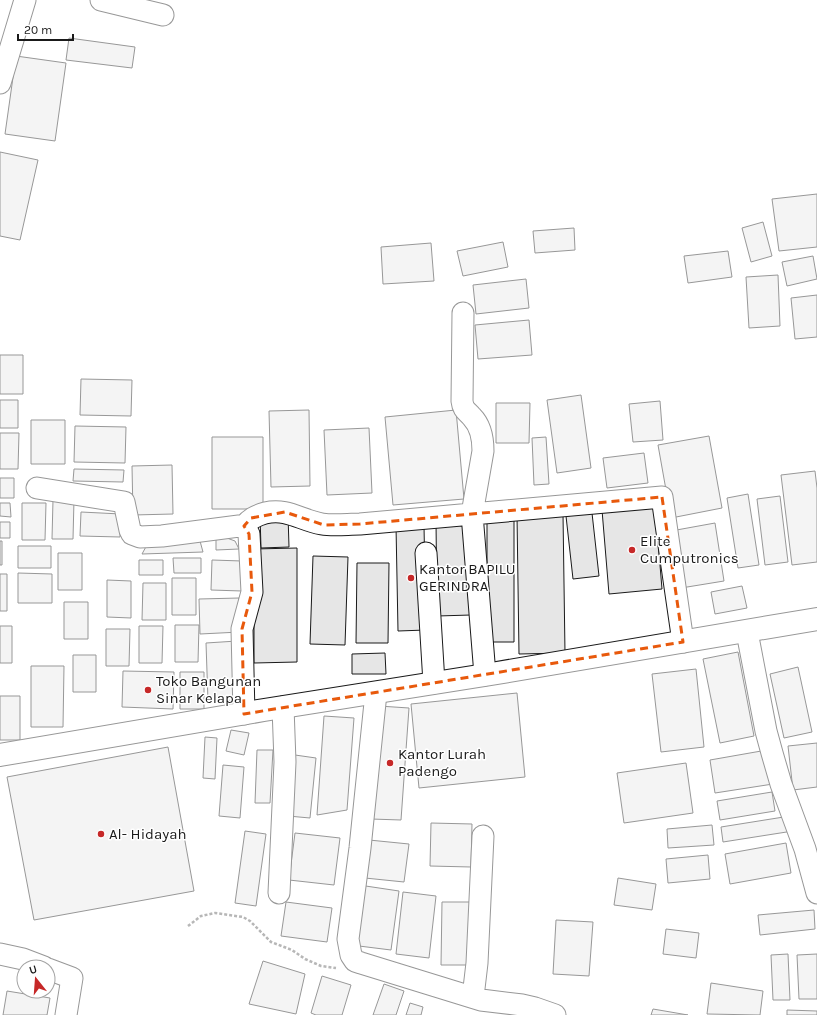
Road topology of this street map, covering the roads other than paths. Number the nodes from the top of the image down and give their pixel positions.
1 (25, 0) edge
2 (102, 0) edge
3 (163, 15) dead end
4 (0, 83) edge
5 (462, 313) dead end
6 (37, 488) dead end
7 (472, 514) junction
8 (244, 526) junction
9 (426, 553) dead end
10 (817, 619) edge
11 (747, 632) junction
12 (683, 642) junction
13 (485, 675) junction
14 (434, 684) junction
15 (376, 693) junction
16 (284, 707) junction
17 (244, 714) junction
18 (0, 755) edge
19 (483, 836) dead end
20 (279, 893) dead end
21 (817, 893) edge
22 (0, 954) edge
23 (23, 959) edge
24 (56, 972) edge
25 (473, 997) junction
26 (66, 1015) edge
27 (555, 1015) edge

1 - 4 street
2 - 3 street
5 - 7 street
6 - 8 street
7 - 8 street
7 - 12 street
7 - 13 street
8 - 17 street
9 - 14 street
10 - 11 main road
11 - 12 main road
11 - 21 street
12 - 13 main road
13 - 14 main road
14 - 15 main road
15 - 16 main road
15 - 25 street
16 - 17 main road
16 - 20 street
17 - 18 main road
19 - 25 street
22 - 23 street
24 - 26 street
25 - 27 street

